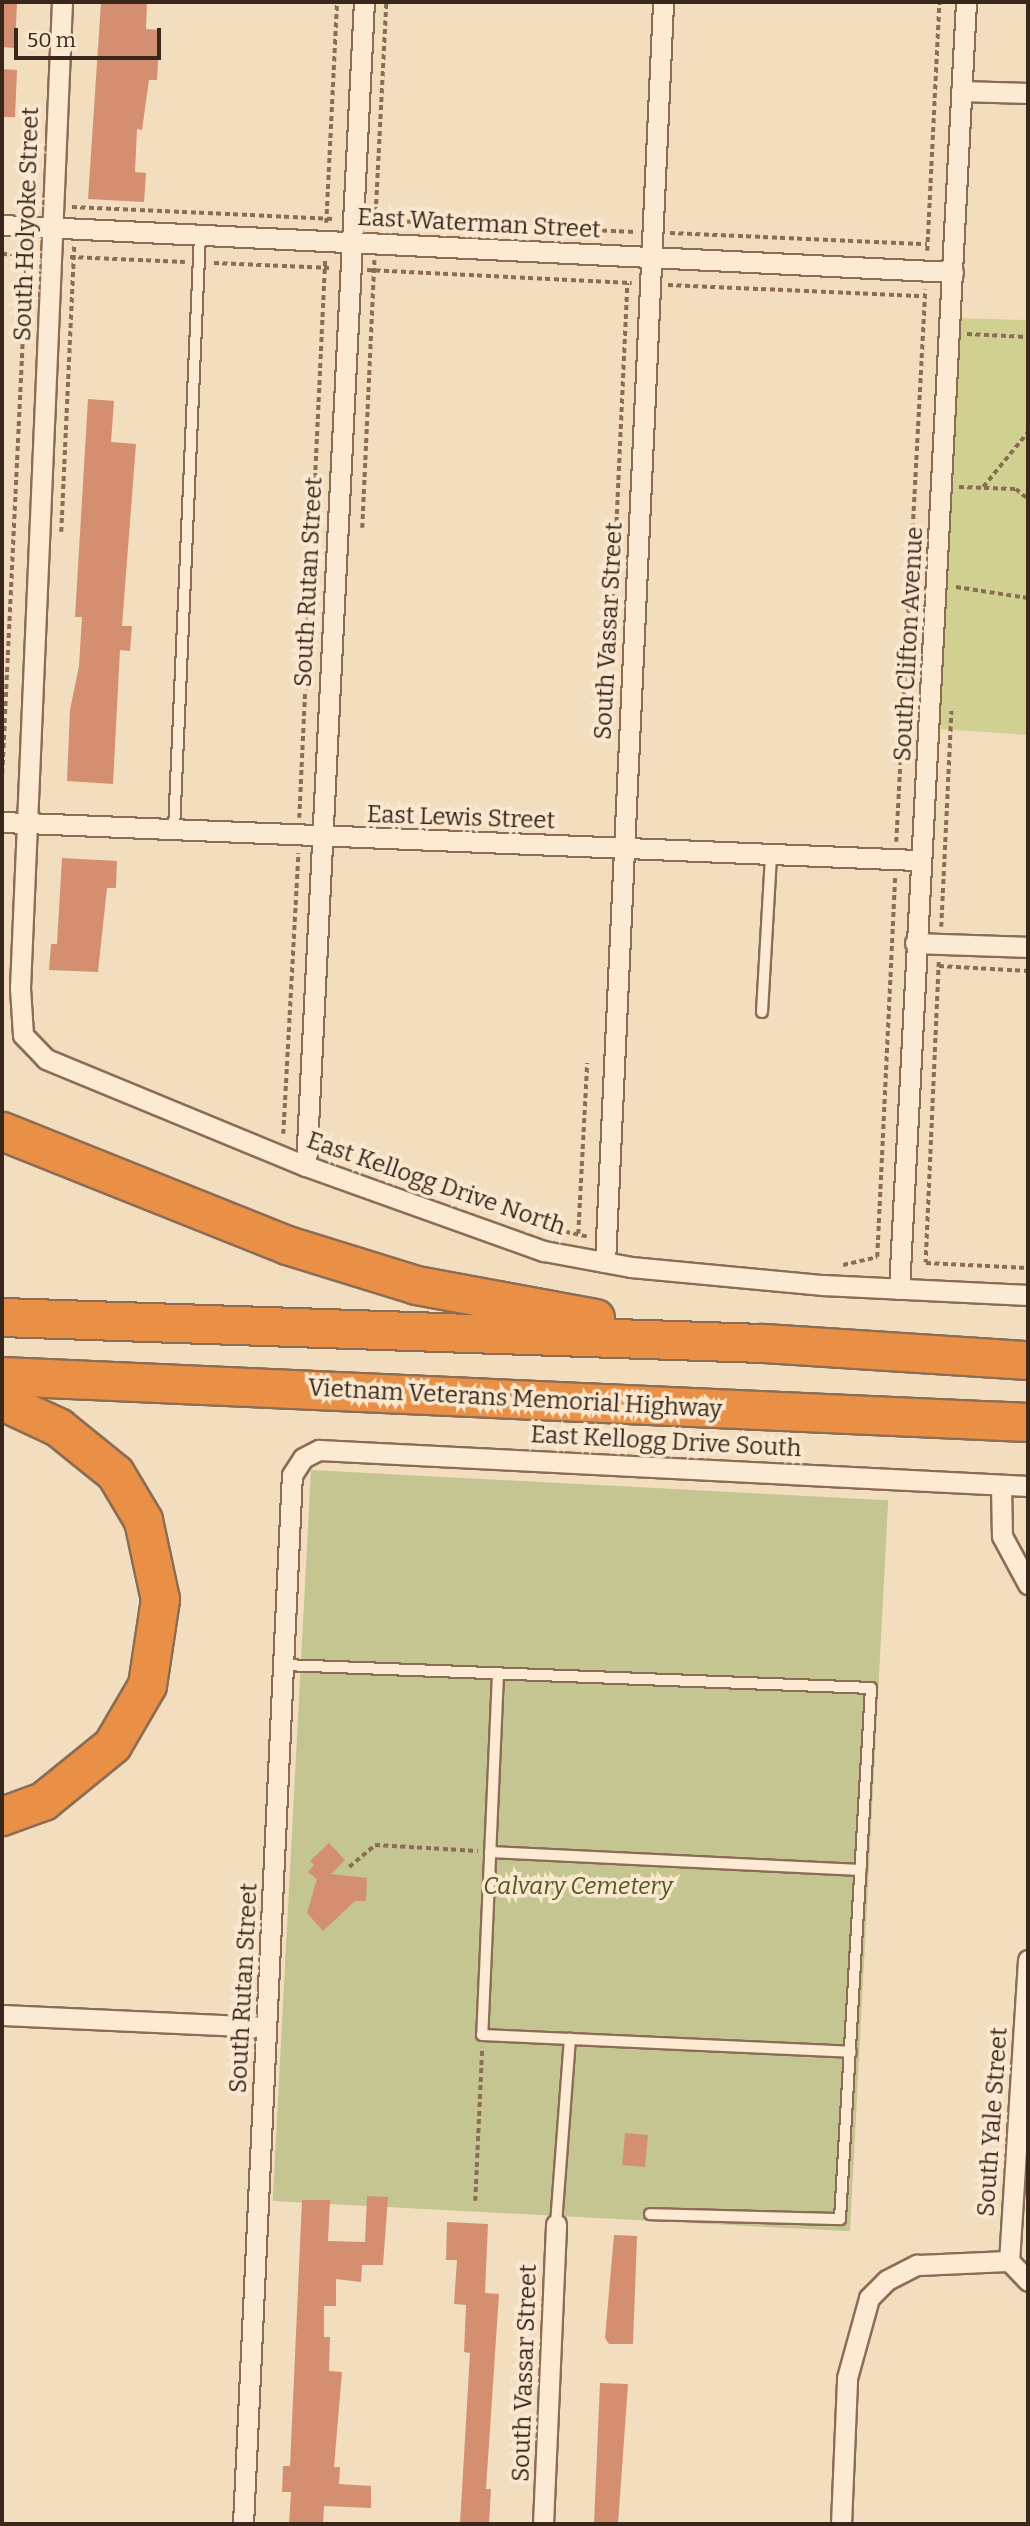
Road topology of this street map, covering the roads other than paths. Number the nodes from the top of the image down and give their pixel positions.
1 (62, 2) edge
2 (364, 2) edge
3 (663, 2) edge
4 (965, 2) edge
5 (961, 91) junction
6 (1028, 93) edge
7 (2, 225) edge
8 (51, 228) junction
9 (200, 235) junction
10 (352, 243) junction
11 (651, 257) junction
12 (953, 272) junction
13 (2, 822) edge
14 (28, 824) junction
15 (174, 830) junction
16 (323, 837) junction
17 (623, 849) junction
18 (771, 855) junction
19 (918, 860) junction
20 (915, 943) junction
21 (1028, 947) edge
22 (762, 1012) dead end
23 (23, 1035) joint
24 (2, 1130) edge
25 (306, 1166) junction
26 (605, 1262) junction
27 (899, 1289) junction
28 (1028, 1295) edge
29 (2, 1317) edge
30 (762, 1343) junction
31 (1028, 1360) edge
32 (2, 1376) edge
33 (2, 1401) edge
34 (1028, 1422) edge
35 (303, 1458) joint
36 (1001, 1485) junction
37 (1028, 1486) edge
38 (1028, 1584) edge
39 (284, 1665) junction
40 (498, 1674) junction
41 (2, 1816) edge
42 (490, 1852) junction
43 (861, 1870) junction
44 (1028, 1960) edge
45 (2, 2015) edge
46 (266, 2026) junction
47 (570, 2039) junction
48 (851, 2052) junction
49 (650, 2214) dead end
50 (556, 2224) joint
51 (1009, 2261) junction
52 (1028, 2281) edge
53 (243, 2524) edge
54 (543, 2524) edge
55 (841, 2524) edge

1 - 8 street, South Holyoke Street
2 - 10 street, South Rutan Street
3 - 11 street, South Vassar Street
4 - 5 street, South Clifton Avenue
5 - 6 street
5 - 12 street, South Clifton Avenue
7 - 8 street, East Waterman Street
8 - 9 street, East Waterman Street
8 - 14 street, South Holyoke Street
9 - 10 street, East Waterman Street
9 - 15 lane
10 - 11 street, East Waterman Street
10 - 16 street, South Rutan Street
11 - 12 street, East Waterman Street
11 - 17 street, South Vassar Street
12 - 19 street, South Clifton Avenue
13 - 14 street, East Lewis Street
14 - 15 street, East Lewis Street
14 - 23 street, South Holyoke Street
15 - 16 street, East Lewis Street
16 - 17 street, East Lewis Street
16 - 25 street, South Rutan Street
17 - 18 street, East Lewis Street
17 - 26 street, South Vassar Street
18 - 19 street, East Lewis Street
18 - 22 lane
19 - 20 street, South Clifton Avenue
20 - 21 street
20 - 27 street, South Clifton Avenue
23 - 25 street, East Kellogg Drive North
24 - 30 highway
25 - 26 street, East Kellogg Drive North
26 - 27 street, East Kellogg Drive North
27 - 28 street, East Kellogg Drive North
29 - 30 highway
30 - 31 highway
32 - 34 highway, Vietnam Veterans Memorial Highway
33 - 41 highway
35 - 36 street, East Kellogg Drive South
35 - 39 street, South Rutan Street
36 - 37 street, East Kellogg Drive South
36 - 38 street
39 - 40 lane
39 - 46 street, South Rutan Street
40 - 42 lane
40 - 43 lane
42 - 43 lane
42 - 47 lane
43 - 48 lane
44 - 51 street, South Yale Street
45 - 46 street
46 - 53 street, South Rutan Street
47 - 48 lane
47 - 50 lane
48 - 49 lane
50 - 54 street, South Vassar Street
51 - 52 street
51 - 55 street

